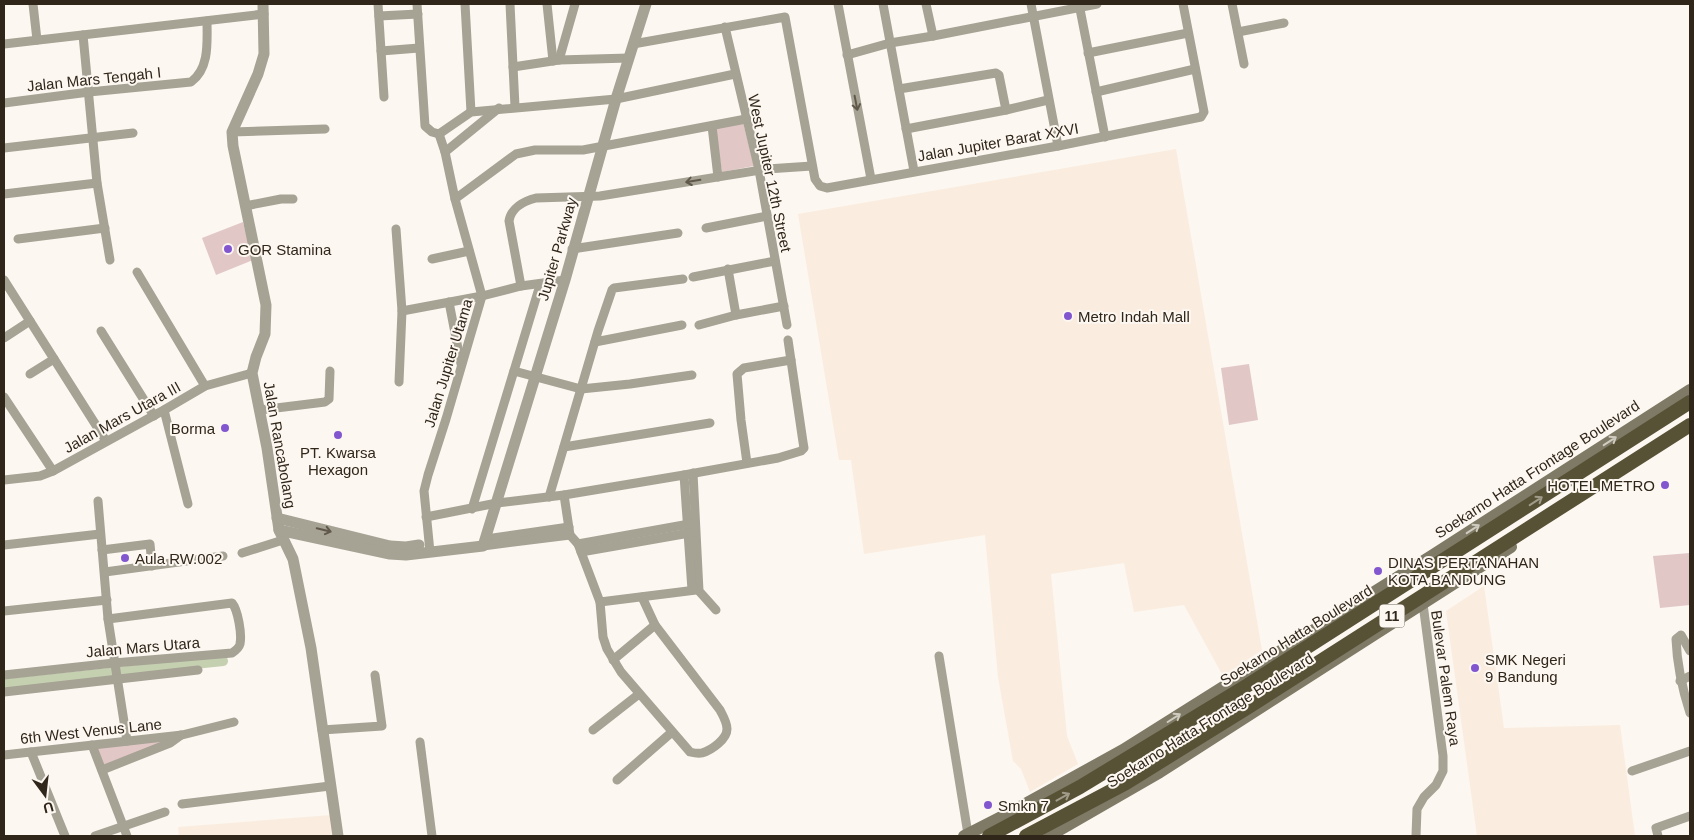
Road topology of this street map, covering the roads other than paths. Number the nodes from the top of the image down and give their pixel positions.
1 (32, 4) edge
2 (378, 4) edge
3 (417, 4) edge
4 (465, 4) edge
5 (510, 4) edge
6 (547, 4) edge
7 (575, 4) edge
8 (646, 4) edge
9 (838, 4) edge
10 (883, 4) edge
11 (926, 4) edge
12 (1031, 4) edge
13 (1097, 4) edge
14 (1183, 4) edge
15 (1232, 4) edge
16 (1079, 5) edge
17 (261, 11) edge
18 (418, 14) junction
19 (1034, 15) junction
20 (379, 16) junction
21 (207, 21) junction
22 (1284, 23) dead end
23 (724, 28) junction
24 (1238, 32) junction
25 (1188, 33) junction
26 (83, 35) junction
27 (934, 36) junction
28 (37, 40) junction
29 (890, 43) junction
30 (4, 44) edge
31 (633, 44) junction
32 (419, 48) junction
33 (381, 51) junction
34 (1088, 53) junction
35 (847, 55) junction
36 (629, 58) junction
37 (556, 61) junction
38 (1244, 64) dead end
39 (513, 67) junction
40 (1195, 69) junction
41 (735, 74) junction
42 (899, 89) junction
43 (90, 92) junction
44 (1096, 92) junction
45 (384, 97) dead end
46 (616, 99) junction
47 (1048, 100) junction
48 (4, 103) edge
49 (515, 107) junction
50 (499, 108) junction
51 (1006, 110) junction
52 (471, 112) junction
53 (746, 119) junction
54 (712, 126) junction
55 (325, 129) dead end
56 (906, 129) junction
57 (232, 132) junction
58 (133, 133) dead end
59 (439, 134) junction
60 (93, 137) junction
61 (1105, 137) junction
62 (603, 146) junction
63 (1058, 146) junction
64 (4, 148) edge
65 (445, 152) junction
66 (812, 166) junction
67 (759, 170) junction
68 (914, 171) junction
69 (718, 177) junction
70 (871, 179) junction
71 (97, 184) junction
72 (4, 194) edge
73 (588, 196) junction
74 (293, 199) dead end
75 (455, 199) junction
76 (245, 206) junction
77 (767, 216) junction
78 (105, 228) junction
79 (706, 228) dead end
80 (396, 229) dead end
81 (678, 233) dead end
82 (18, 239) dead end
83 (572, 249) junction
84 (469, 251) junction
85 (432, 259) dead end
86 (110, 260) dead end
87 (775, 261) junction
88 (728, 269) junction
89 (137, 272) dead end
90 (694, 277) dead end
91 (683, 279) dead end
92 (565, 280) junction
93 (4, 281) edge
94 (540, 285) junction
95 (521, 286) junction
96 (482, 296) junction
97 (449, 302) junction
98 (784, 306) junction
99 (402, 311) junction
100 (736, 315) junction
101 (30, 321) junction
102 (701, 324) dead end
103 (787, 325) dead end
104 (682, 326) dead end
105 (101, 331) dead end
106 (4, 338) edge
107 (788, 340) dead end
108 (595, 342) junction
109 (54, 359) junction
110 (791, 360) junction
111 (462, 367) junction
112 (330, 371) dead end
113 (514, 371) junction
114 (252, 373) junction
115 (30, 374) dead end
116 (692, 375) dead end
117 (534, 378) junction
118 (399, 382) dead end
119 (205, 386) junction
120 (581, 389) junction
121 (1690, 390) edge
122 (4, 397) edge
123 (1690, 402) edge
124 (164, 410) junction
125 (260, 410) junction
126 (154, 416) junction
127 (710, 423) dead end
128 (1690, 425) edge
129 (1690, 433) edge
130 (106, 441) junction
131 (564, 447) junction
132 (747, 463) junction
133 (53, 471) junction
134 (688, 474) junction
135 (4, 480) edge
136 (564, 495) junction
137 (549, 497) junction
138 (98, 501) dead end
139 (497, 503) junction
140 (188, 504) dead end
141 (1565, 506) junction
142 (472, 509) junction
143 (426, 517) junction
144 (1557, 518) junction
145 (691, 528) junction
146 (280, 529) junction
147 (570, 531) junction
148 (100, 534) junction
149 (485, 542) junction
150 (4, 545) edge
151 (1465, 547) junction
152 (429, 548) junction
153 (579, 548) junction
154 (102, 550) junction
155 (242, 553) dead end
156 (223, 556) dead end
157 (1433, 556) junction
158 (152, 566) junction
159 (105, 572) junction
160 (696, 590) junction
161 (642, 596) junction
162 (107, 600) junction
163 (600, 602) junction
164 (1423, 604) junction
165 (716, 610) dead end
166 (4, 611) edge
167 (108, 619) junction
168 (655, 625) junction
169 (1690, 651) edge
170 (939, 656) dead end
171 (612, 660) junction
172 (114, 664) junction
173 (198, 670) dead end
174 (4, 675) edge
175 (375, 675) dead end
176 (1690, 676) edge
177 (116, 678) junction
178 (1680, 681) junction
179 (4, 692) edge
180 (639, 694) junction
181 (1690, 713) edge
182 (1245, 718) junction
183 (234, 722) dead end
184 (1219, 725) junction
185 (322, 730) junction
186 (593, 730) dead end
187 (672, 732) junction
188 (182, 735) junction
189 (127, 741) junction
190 (420, 742) dead end
191 (92, 745) junction
192 (1690, 751) edge
193 (32, 752) junction
194 (4, 755) edge
195 (102, 770) junction
196 (1632, 771) dead end
197 (618, 780) dead end
198 (330, 786) junction
199 (182, 804) dead end
200 (165, 812) dead end
201 (1690, 816) edge
202 (124, 825) junction
203 (966, 835) edge
204 (65, 836) edge
205 (95, 836) edge
206 (127, 836) edge
207 (338, 836) edge
208 (432, 836) edge
209 (989, 836) edge
210 (1026, 836) edge
211 (1049, 836) edge
212 (1416, 836) edge
213 (1658, 836) edge

1 - 28 street
2 - 20 street
3 - 18 street
4 - 52 street
5 - 39 street
6 - 37 street
7 - 37 street
8 - 31 street, Jupiter Parkway
9 - 35 street
10 - 29 street
11 - 27 street
12 - 19 street
13 - 16 street
14 - 25 street
15 - 24 street
16 - 19 street
16 - 34 street
17 - 21 street
17 - 57 street
18 - 20 street
18 - 32 street
19 - 27 street
19 - 47 street
20 - 33 street
21 - 26 street
21 - 43 street, Jalan Mars Tengah I
22 - 24 street
23 - 31 street
23 - 41 street, West Jupiter 12th Street
23 - 66 street
24 - 38 street
25 - 34 street
25 - 40 street
26 - 28 street
26 - 43 street
27 - 29 street
28 - 30 street
29 - 35 street
29 - 42 street
31 - 36 street, Jupiter Parkway
32 - 33 street
32 - 59 street
33 - 45 street
34 - 44 street
35 -> 70 street
36 - 37 street
36 - 46 street, Jupiter Parkway
37 - 39 street
39 - 49 street
40 - 44 street
40 - 61 street, Jalan Jupiter Barat XXVI
41 - 46 street
41 - 53 street, West Jupiter 12th Street
42 - 51 street
42 - 56 street
43 - 48 street, Jalan Mars Tengah I
43 - 60 street
44 - 61 street
46 - 49 street
46 - 62 street, Jupiter Parkway
47 - 51 street
47 - 63 street
49 - 50 street
50 - 52 street
50 - 65 street
51 - 56 street
52 - 59 street
53 - 54 street
53 - 67 street, West Jupiter 12th Street
54 - 62 street
54 - 69 street
55 - 57 street
56 - 68 street
57 - 76 street, Jalan Rancabolang
58 - 60 street
59 - 65 street, Jalan Jupiter Utama
60 - 64 street
60 - 71 street
61 - 63 street, Jalan Jupiter Barat XXVI
62 - 73 street, Jupiter Parkway
62 - 75 street
63 - 68 street, Jalan Jupiter Barat XXVI
65 - 75 street, Jalan Jupiter Utama
66 - 67 street
66 - 70 street, Jalan Jupiter Barat XXVI
67 - 69 street
67 - 77 street, West Jupiter 12th Street
68 - 70 street, Jalan Jupiter Barat XXVI
69 -> 73 street
71 - 72 street
71 - 78 street
73 - 83 street, Jupiter Parkway
73 - 95 street
74 - 76 street
75 - 84 street, Jalan Jupiter Utama
76 - 114 street, Jalan Rancabolang
77 - 79 street
77 - 87 street, West Jupiter 12th Street
78 - 82 street
78 - 86 street
80 - 99 street
81 - 83 street
83 - 92 street, Jupiter Parkway
84 - 85 street
84 - 96 street, Jalan Jupiter Utama
87 - 88 street
87 - 98 street, West Jupiter 12th Street
88 - 90 street
88 - 100 street
89 - 119 street
91 - 108 street
92 - 94 street
92 - 117 street, Jupiter Parkway
93 - 101 street
94 - 95 street
94 - 113 street
95 - 96 street
96 - 97 street
96 - 111 street, Jalan Jupiter Utama
97 - 99 street
97 - 111 street
98 - 100 street
98 - 103 street, West Jupiter 12th Street
99 - 118 street
100 - 102 street
101 - 106 street
101 - 109 street
104 - 108 street
105 - 126 street
107 - 110 street
108 - 120 street
109 - 115 street
109 - 130 street
110 - 132 street
110 - 132 street
111 - 143 street, Jalan Jupiter Utama
112 - 125 street
113 - 117 street
113 - 142 street
114 - 119 street, Jalan Mars Utara III
114 - 125 street, Jalan Rancabolang
116 - 120 street
117 - 120 street
117 - 139 street, Jupiter Parkway
119 - 124 street, Jalan Mars Utara III
120 - 131 street
157 -> 121 main road, Soekarno Hatta Frontage Boulevard
122 - 133 street
151 -> 123 highway, Soekarno Hatta Boulevard / 11
124 - 126 street, Jalan Mars Utara III
124 - 140 street
125 - 146 street, Jalan Rancabolang
126 - 130 street, Jalan Mars Utara III
127 - 131 street
128 - 141 highway, 11
129 - 144 main road, Soekarno Hatta Frontage Boulevard
130 - 133 street, Jalan Mars Utara III
131 - 137 street
132 - 134 street
133 - 135 street, Jalan Mars Utara III
134 - 136 street
134 - 145 street
136 - 137 street
136 - 147 street
137 - 139 street
138 - 148 street
139 - 142 street
139 - 149 street, Jupiter Parkway
141 - 144 highway
141 - 184 highway, 11
142 - 143 street
143 - 152 street, Jalan Jupiter Utama
144 - 164 main road, Soekarno Hatta Frontage Boulevard
145 - 153 street
145 - 160 street
146 - 152 street
146 - 155 street
146 - 185 street, Jalan Rancabolang
147 - 149 street
147 - 153 street
148 - 150 street
148 - 154 street
149 - 152 street
151 - 157 highway
209 -> 151 highway, Soekarno Hatta Boulevard / 11
153 - 163 street
154 - 158 street
154 - 159 street
156 - 158 street
203 -> 157 main road, Soekarno Hatta Frontage Boulevard
158 - 159 street
159 - 162 street
160 - 161 street
160 - 165 street
161 - 163 street
161 - 168 street
162 - 166 street
162 - 167 street
163 - 171 street
164 - 182 main road, Soekarno Hatta Frontage Boulevard
164 - 212 street, Bulevar Palem Raya
167 - 172 street
167 - 172 street, Jalan Mars Utara
168 - 171 street
168 - 187 street
169 - 178 street
170 - 203 street
171 - 180 street
172 - 174 street, Jalan Mars Utara
172 - 177 street
173 - 177 street
175 - 185 street
176 - 178 street
177 - 179 street
177 - 189 street
178 - 181 street
180 - 186 street
180 - 187 street
182 - 184 highway
182 - 211 main road, Soekarno Hatta Frontage Boulevard
183 - 188 street, 6th West Venus Lane
184 - 210 highway, 11
185 - 198 street, Jalan Rancabolang
187 - 197 street
188 - 189 street, 6th West Venus Lane
188 - 195 street, 6th West Venus Lane
189 - 191 street, 6th West Venus Lane
190 - 208 street
191 - 193 street, 6th West Venus Lane
191 - 195 street
192 - 196 street
193 - 194 street, 6th West Venus Lane
193 - 204 street
195 - 202 street
198 - 199 street
198 - 207 street, Jalan Rancabolang
200 - 202 street
201 - 213 street
202 - 205 street
202 - 206 street

